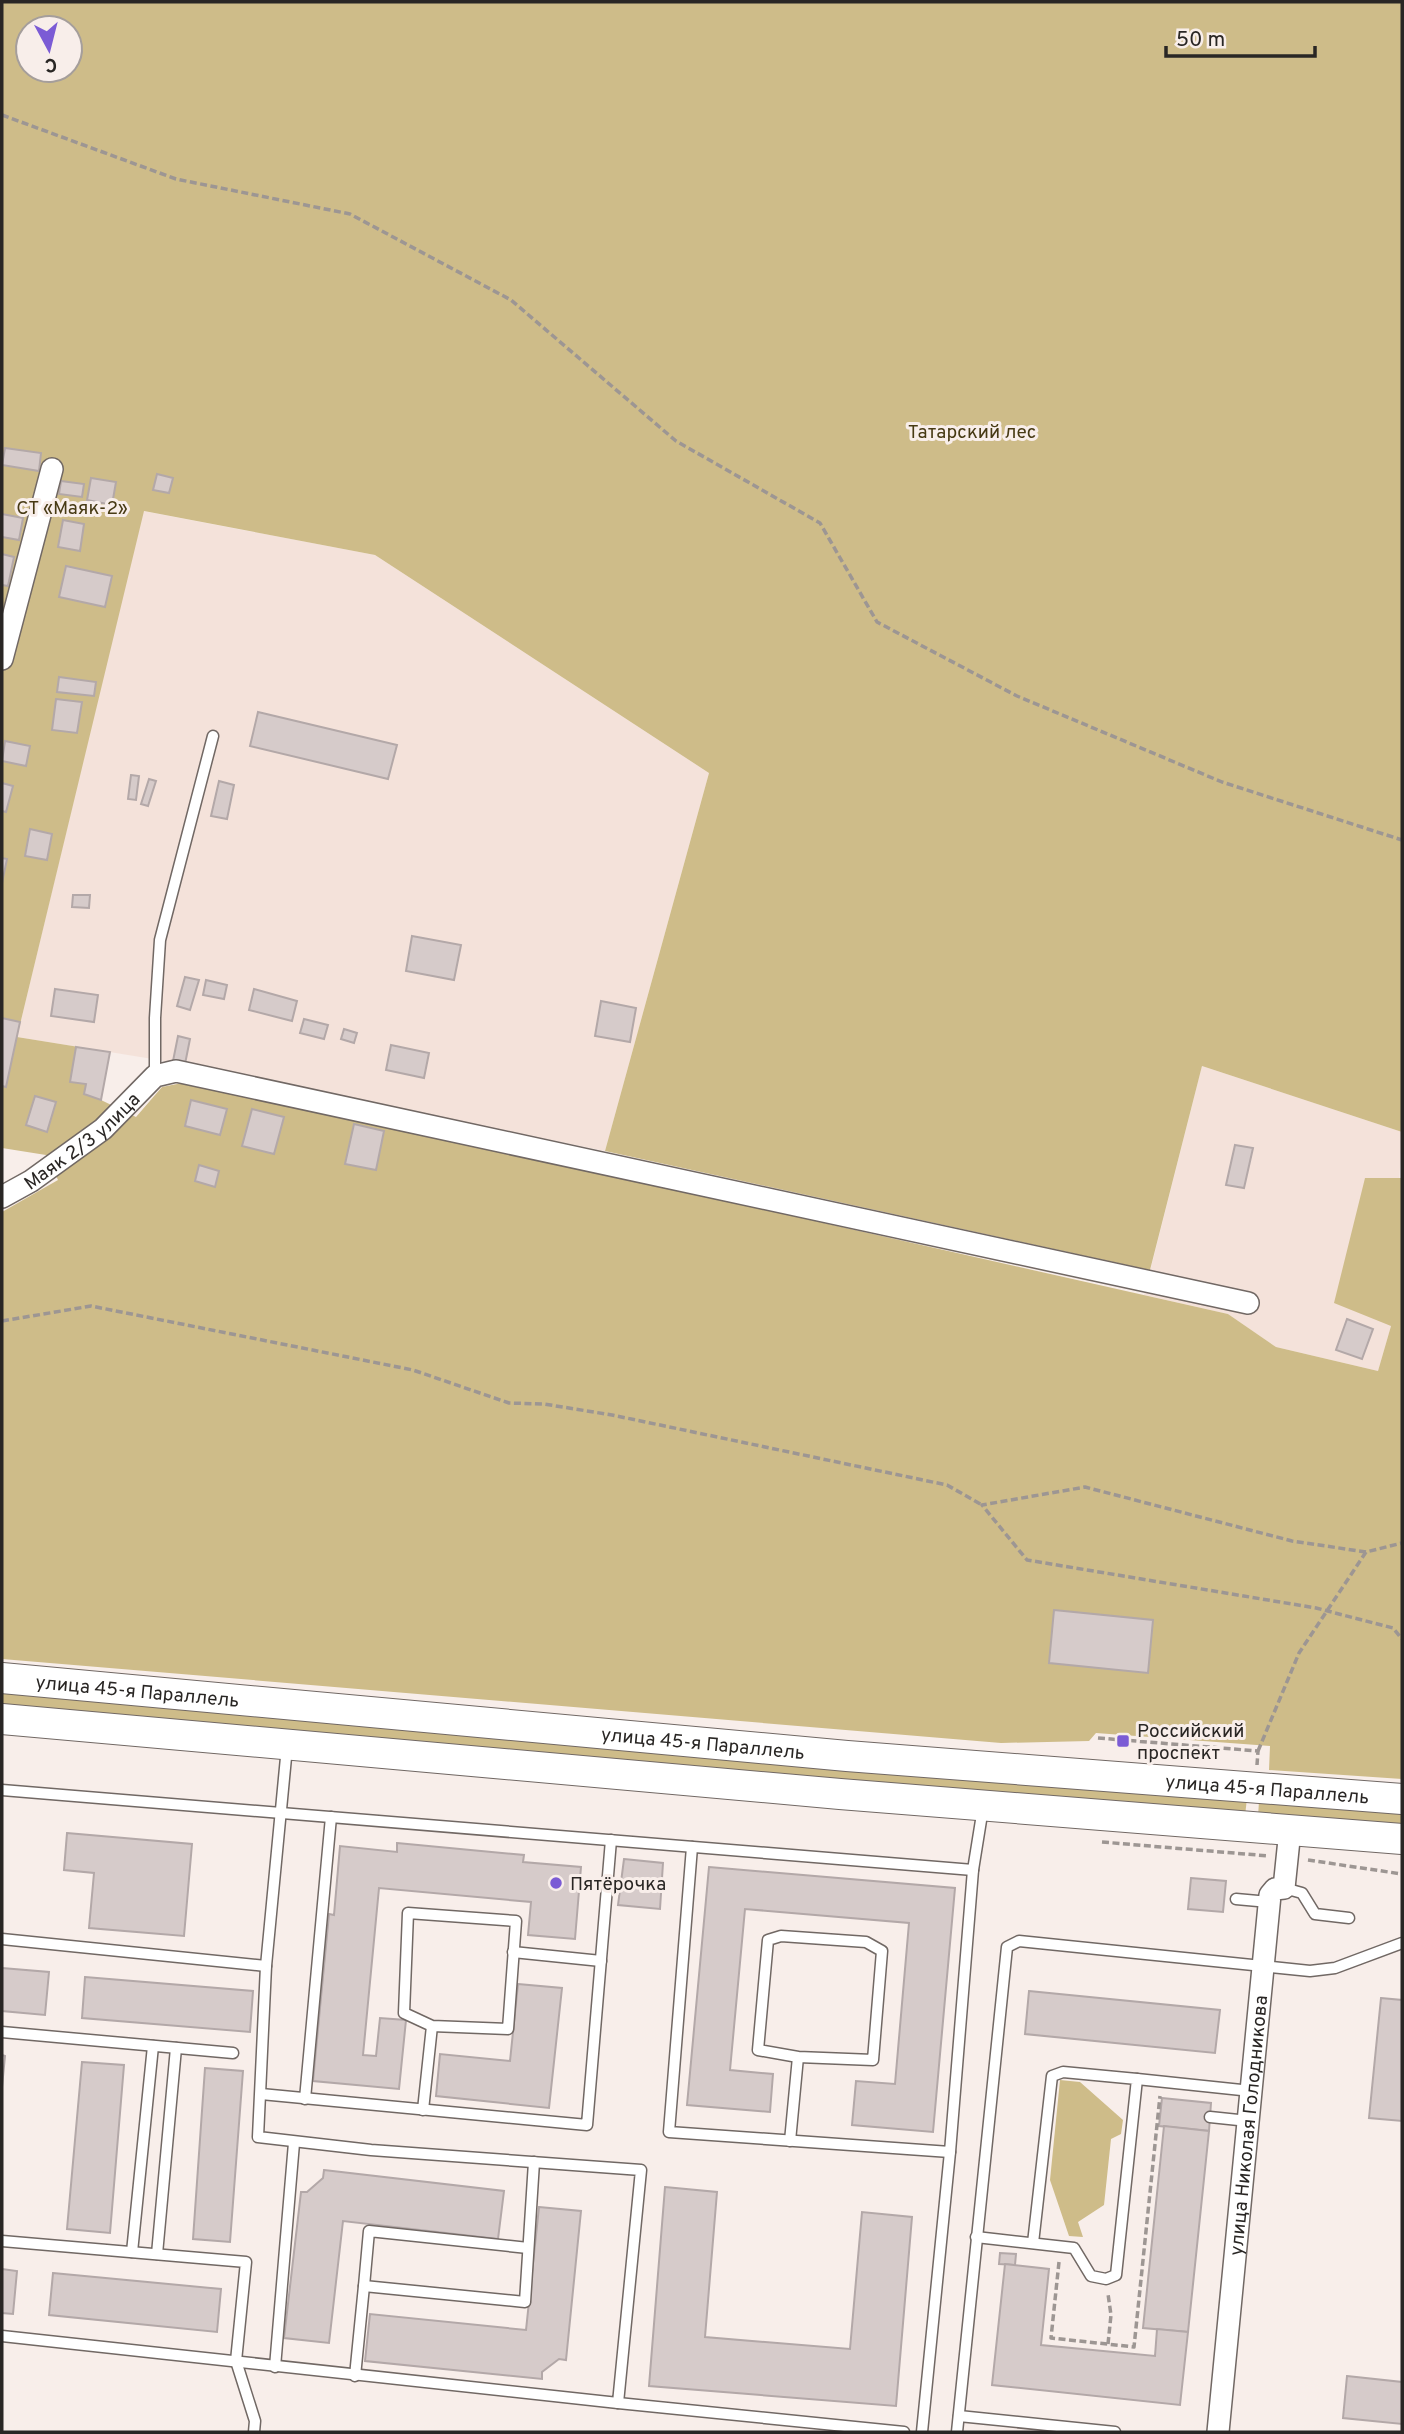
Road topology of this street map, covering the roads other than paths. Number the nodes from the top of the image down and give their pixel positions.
1 (52, 469) dead end
2 (2, 659) edge
3 (213, 736) dead end
4 (155, 1076) junction
5 (2, 1197) edge
6 (1248, 1303) dead end
7 (2, 1678) edge
8 (2, 1719) edge
9 (288, 1744) junction
10 (2, 1790) edge
11 (1402, 1800) edge
12 (983, 1805) junction
13 (282, 1813) junction
14 (331, 1817) junction
15 (1290, 1830) junction
16 (1402, 1839) edge
17 (611, 1840) junction
18 (692, 1847) junction
19 (974, 1870) junction
20 (1277, 1895) junction
21 (1236, 1899) dead end
22 (1349, 1918) dead end
23 (2, 1939) edge
24 (1402, 1943) edge
25 (513, 1952) junction
26 (601, 1961) junction
27 (266, 1966) junction
28 (1263, 1966) junction
29 (432, 2026) junction
30 (2, 2032) edge
31 (153, 2046) junction
32 (176, 2048) junction
33 (233, 2053) dead end
34 (798, 2057) junction
35 (1137, 2079) junction
36 (1251, 2091) junction
37 (261, 2094) junction
38 (305, 2099) junction
39 (424, 2110) junction
40 (1210, 2117) dead end
41 (1248, 2121) junction
42 (790, 2141) junction
43 (294, 2143) junction
44 (950, 2152) junction
45 (534, 2162) junction
46 (976, 2237) junction
47 (2, 2241) edge
48 (1033, 2243) junction
49 (528, 2248) junction
50 (132, 2252) junction
51 (157, 2254) junction
52 (364, 2286) junction
53 (2, 2336) edge
54 (236, 2361) junction
55 (275, 2367) junction
56 (355, 2376) junction
57 (618, 2403) junction
58 (959, 2416) junction
59 (254, 2432) edge
60 (904, 2432) edge
61 (922, 2432) edge
62 (957, 2432) edge
63 (1115, 2432) edge
64 (1218, 2432) edge

1 - 2 street
3 - 4 lane
4 - 5 street, Маяк 2/3 улица
4 - 6 street
7 - 11 main road, улица 45-я Параллель
8 - 9 main road, улица 45-я Параллель
9 - 12 main road, улица 45-я Параллель
9 - 13 lane
10 - 13 lane
12 - 15 main road, улица 45-я Параллель
12 - 19 lane
13 - 14 lane
13 - 27 lane
14 - 17 lane
14 - 38 lane
15 - 16 main road, улица 45-я Параллель
15 - 20 street, улица Николая Голодникова
17 - 18 lane
17 - 26 lane
18 - 19 lane
18 - 42 lane
19 - 44 lane
20 - 21 lane
20 - 22 lane
20 - 28 street, улица Николая Голодникова
23 - 27 lane
24 - 28 lane
25 - 26 lane
25 - 29 lane
25 - 29 lane
26 - 39 lane
27 - 37 lane
28 - 36 street, улица Николая Голодникова
28 - 46 lane
29 - 39 lane
30 - 31 lane
31 - 32 lane
31 - 50 lane
32 - 33 lane
32 - 51 lane
34 - 34 lane
34 - 42 lane
35 - 36 lane
35 - 48 lane
35 - 48 lane
36 - 41 street, улица Николая Голодникова
37 - 38 lane
37 - 43 lane
38 - 39 lane
40 - 41 lane
41 - 64 street, улица Николая Голодникова
42 - 44 lane
43 - 45 lane
43 - 55 lane
44 - 61 lane
45 - 49 lane
45 - 57 lane
46 - 48 lane
46 - 58 lane
47 - 50 lane
49 - 52 lane
49 - 52 lane
50 - 51 lane
51 - 54 lane
52 - 56 lane
53 - 54 lane
54 - 55 lane
54 - 59 lane
55 - 56 lane
56 - 57 lane
57 - 60 lane
58 - 62 lane
58 - 63 lane

